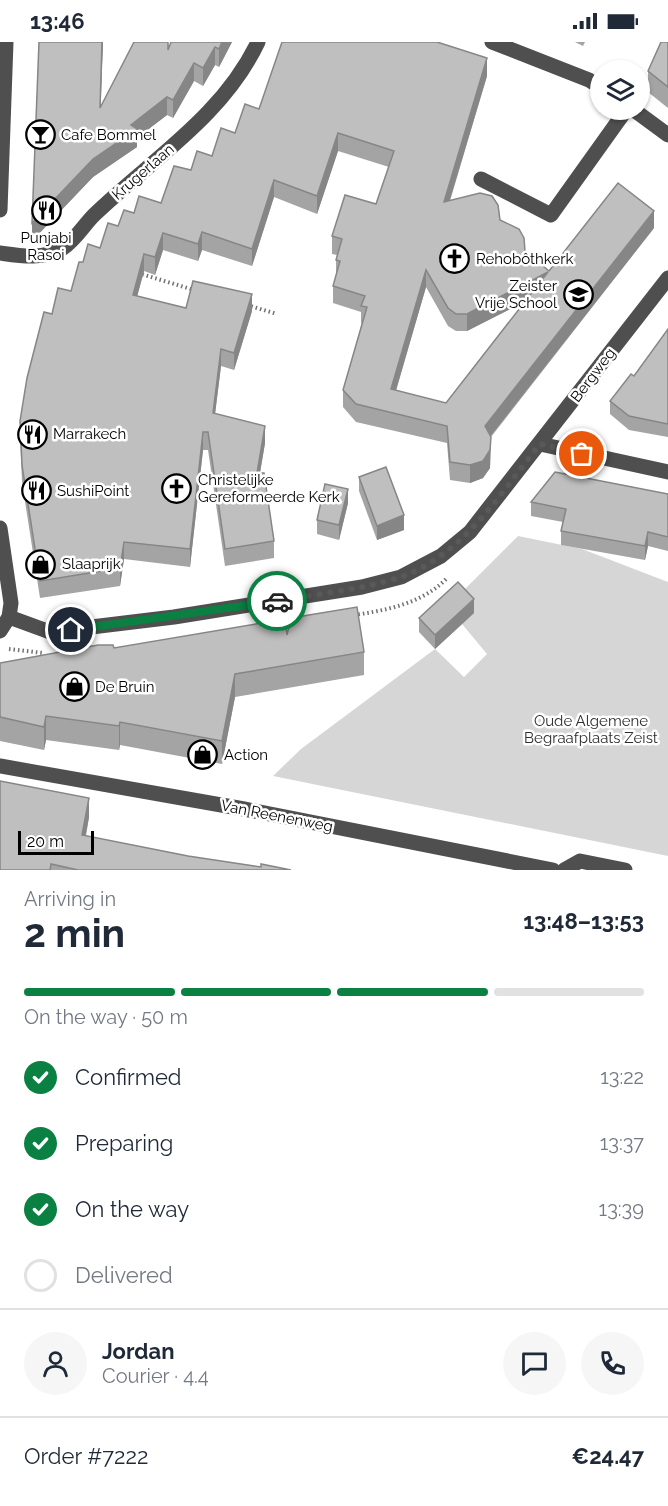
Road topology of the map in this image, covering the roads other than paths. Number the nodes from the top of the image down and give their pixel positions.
1 (6, 42) edge
2 (258, 42) edge
3 (492, 42) edge
4 (590, 81) edge
5 (619, 120) edge
6 (647, 120) edge
7 (668, 135) edge
8 (481, 179) dead end
9 (0, 210) edge
10 (0, 253) edge
11 (668, 278) edge
12 (540, 444) junction
13 (668, 472) edge
14 (0, 528) edge
15 (9, 617) junction
16 (0, 630) edge
17 (0, 766) edge
18 (553, 870) edge
19 (564, 870) edge
20 (625, 870) edge

1 - 9 street
2 - 10 street, Krugerlaan
3 - 4 street
5 - 8 street
6 - 7 street
11 - 12 street, Bergweg
12 - 13 street
12 - 15 street, Bergweg
14 - 15 street
15 - 16 street
17 - 18 street, Van Reenenweg
19 - 20 street

